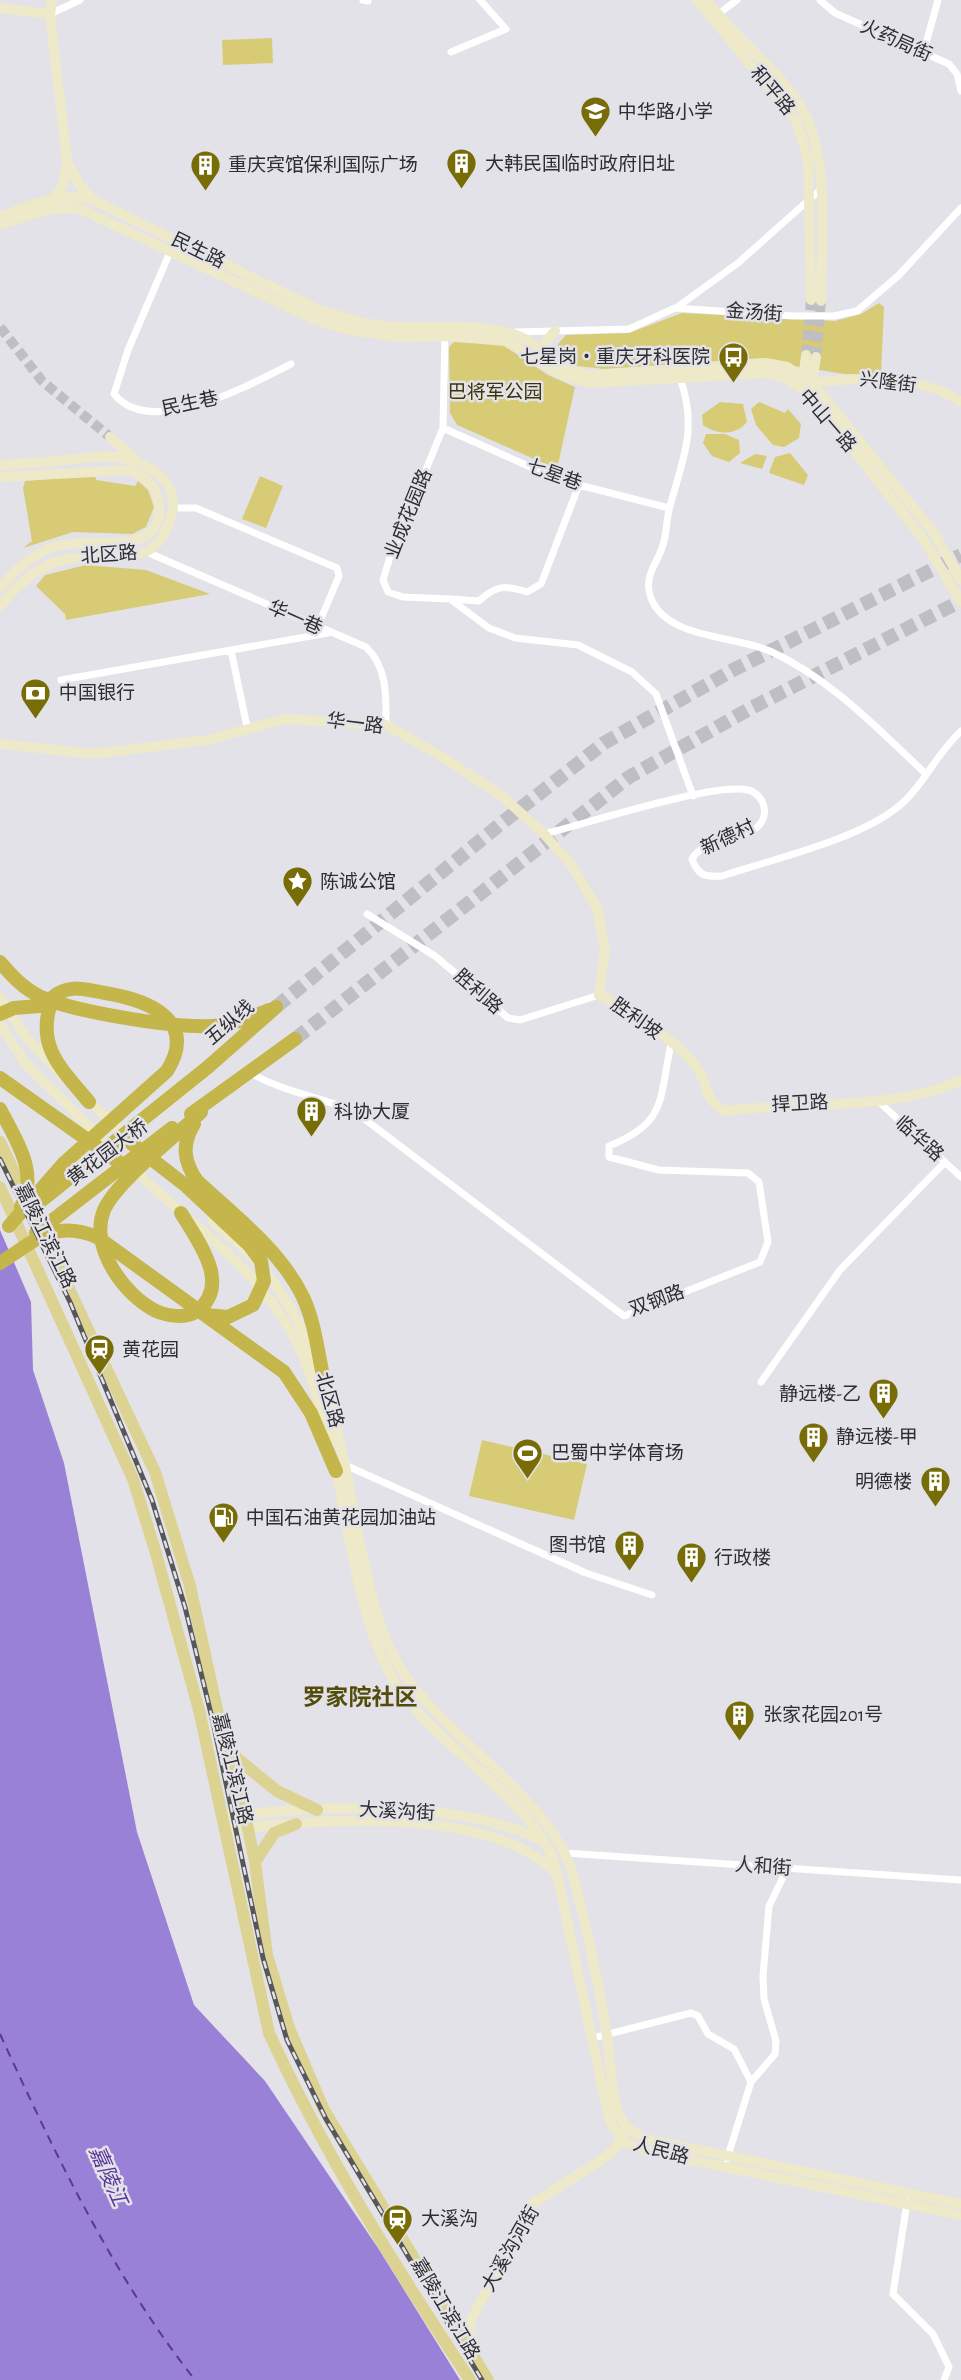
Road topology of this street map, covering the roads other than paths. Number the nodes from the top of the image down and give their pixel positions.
1 (52, 0) edge
2 (80, 0) edge
3 (480, 0) edge
4 (696, 0) edge
5 (706, 0) edge
6 (737, 0) edge
7 (820, 0) edge
8 (938, 0) edge
9 (0, 8) edge
10 (50, 14) junction
11 (714, 17) junction
12 (452, 52) dead end
13 (923, 54) junction
14 (961, 90) edge
15 (67, 161) junction
16 (820, 190) junction
17 (55, 198) junction
18 (809, 199) junction
19 (93, 200) junction
20 (961, 208) edge
21 (39, 212) junction
22 (0, 217) edge
23 (0, 225) edge
24 (170, 252) junction
25 (675, 308) junction
26 (445, 331) junction
27 (560, 331) junction
28 (507, 337) junction
29 (544, 353) junction
30 (811, 356) tunnel mouth
31 (291, 364) dead end
32 (554, 365) junction
33 (680, 378) junction
34 (806, 383) junction
35 (961, 401) edge
36 (443, 428) junction
37 (110, 437) tunnel mouth
38 (116, 454) junction
39 (135, 459) junction
40 (0, 465) edge
41 (119, 468) junction
42 (0, 477) edge
43 (579, 485) junction
44 (174, 508) junction
45 (669, 508) junction
46 (149, 553) junction
47 (961, 580) edge
48 (0, 588) edge
49 (450, 599) junction
50 (961, 602) edge
51 (0, 606) edge
52 (317, 628) junction
53 (328, 633) junction
54 (232, 650) junction
55 (61, 680) dead end
56 (386, 725) junction
57 (247, 727) junction
58 (961, 731) edge
59 (0, 744) edge
60 (925, 773) junction
61 (693, 796) junction
62 (544, 834) junction
63 (367, 914) dead end
64 (0, 962) edge
65 (599, 995) junction
66 (0, 1000) edge
67 (64, 1005) junction
68 (0, 1014) edge
69 (0, 1024) edge
70 (295, 1039) tunnel mouth
71 (671, 1044) junction
72 (208, 1067) joint
73 (243, 1073) junction
74 (0, 1078) edge
75 (961, 1080) edge
76 (220, 1091) junction
77 (878, 1101) junction
78 (89, 1102) junction
79 (0, 1109) edge
80 (201, 1112) junction
81 (0, 1142) edge
82 (131, 1143) junction
83 (944, 1162) junction
84 (961, 1177) edge
85 (143, 1179) junction
86 (0, 1187) edge
87 (181, 1213) junction
88 (4, 1230) edge
89 (0, 1261) edge
90 (206, 1315) junction
91 (322, 1371) junction
92 (761, 1382) dead end
93 (341, 1468) junction
94 (652, 1595) dead end
95 (225, 1746) junction
96 (527, 1803) junction
97 (317, 1810) junction
98 (246, 1821) junction
99 (223, 1824) junction
100 (296, 1824) junction
101 (535, 1833) junction
102 (490, 1838) junction
103 (547, 1844) junction
104 (565, 1853) junction
105 (256, 1861) junction
106 (787, 1869) junction
107 (560, 1878) junction
108 (961, 1880) edge
109 (607, 2036) junction
110 (593, 2038) junction
111 (751, 2082) junction
112 (623, 2123) junction
113 (622, 2140) junction
114 (726, 2160) junction
115 (909, 2191) junction
116 (907, 2203) junction
117 (961, 2204) edge
118 (961, 2215) edge
119 (485, 2375) edge
120 (470, 2380) edge
121 (944, 2380) edge

1 - 10 main road, 民生路
2 - 10 street
3 - 12 street
4 - 11 main road, 和平路
5 - 11 main road, 和平路
6 - 11 street
7 - 13 street, 火药局街
8 - 13 street
9 - 10 main road
10 - 15 main road, 民生路
11 - 16 main road, 和平路
11 - 18 main road, 和平路
13 - 14 street, 火药局街
15 - 17 main road
15 - 19 main road, 民生路
16 - 18 street
16 - 18 main road, 和平路
17 - 19 main road
17 - 21 main road
17 - 22 main road
18 - 25 street
19 - 26 main road, 民生路
20 - 25 street, 金汤街
21 - 23 main road
21 - 24 main road, 民生路
24 - 26 main road, 民生路
24 - 31 street, 民生巷
25 - 27 street, 金汤街
26 - 28 main road, 民生路
26 - 36 street, 业成花园路
27 - 28 street, 金汤街
27 - 29 main road
27 - 32 main road
28 - 29 main road
28 - 32 main road, 中山一路
29 - 32 main road
30 - 34 main road
32 - 33 main road, 中山一路
32 - 34 main road, 中山一路
33 - 34 main road, 中山一路
33 - 45 street
34 - 35 main road, 兴隆街
34 - 47 main road, 中山一路
34 - 50 main road, 中山一路
36 - 43 street, 七星巷
36 - 49 street, 业成花园路
37 - 39 main road
38 - 39 main road
38 - 40 main road
38 - 41 main road
39 - 44 main road
41 - 42 main road
41 - 48 main road, 北区路
43 - 45 street, 七星巷
43 - 49 street
44 - 46 main road, 北区路
44 - 52 street
45 - 60 street
46 - 51 main road, 北区路
46 - 52 street, 华一巷
49 - 61 street
52 - 53 street, 华一巷
53 - 54 street
53 - 56 street, 华一巷
54 - 55 street
54 - 57 street
56 - 57 main road, 华一路
56 - 62 main road, 华一路
57 - 59 main road, 华一路
58 - 60 street, 新德村
60 - 61 street, 新德村
61 - 62 street, 新德村
62 - 65 main road, 华一路
63 - 65 street, 胜利路
64 - 67 highway
65 - 71 main road, 胜利坡
66 - 78 main road, 北区路
67 - 68 highway
67 - 72 highway, 五纵线
69 - 85 main road, 北区路
70 - 73 highway
71 - 73 street, 双钢路
71 - 77 main road, 捍卫路
72 - 88 highway, 黄花园大桥
73 - 76 highway, 黄花园大桥
74 - 85 highway
75 - 77 main road, 捍卫路
76 - 80 highway
76 - 89 highway, 黄花园大桥
77 - 83 street, 临华路
78 - 82 main road, 北区路
78 - 88 highway
79 - 88 highway
80 - 87 highway
80 - 91 highway
81 - 95 main road, 嘉陵江滨江路
82 - 90 highway
82 - 91 main road, 北区路
83 - 84 street, 临华路
83 - 92 street
85 - 87 main road, 北区路
86 - 99 main road, 嘉陵江滨江路
87 - 93 main road, 北区路
89 - 90 highway
90 - 93 highway
91 - 93 main road, 北区路
93 - 94 street
93 - 96 main road, 北区路
93 - 101 main road, 北区路
95 - 97 main road
95 - 98 main road, 嘉陵江滨江路
96 - 101 main road
96 - 104 main road, 北区路
97 - 98 main road, 大溪沟街
97 - 101 main road, 大溪沟街
98 - 99 main road, 大溪沟街
98 - 100 main road, 大溪沟街
98 - 105 main road, 嘉陵江滨江路
99 - 120 main road, 嘉陵江滨江路
100 - 102 main road, 大溪沟街
100 - 105 main road
101 - 102 main road
101 - 103 main road, 大溪沟街
102 - 107 main road, 大溪沟街
103 - 104 main road, 大溪沟街
103 - 107 main road, 人民路
104 - 106 street, 人和街
104 - 109 main road, 人民路
105 - 119 main road, 嘉陵江滨江路
106 - 108 street, 人和街
106 - 111 street
107 - 110 main road, 人民路
109 - 110 street
109 - 111 street
109 - 112 main road, 人民路
110 - 113 main road, 人民路
111 - 114 street
112 - 113 main road
112 - 114 main road, 人民路
113 - 114 main road, 人民路
113 - 119 main road, 大溪沟河街
114 - 115 main road, 人民路
114 - 116 main road, 人民路
115 - 116 street
115 - 117 main road, 人民路
116 - 118 main road, 人民路
116 - 121 street

